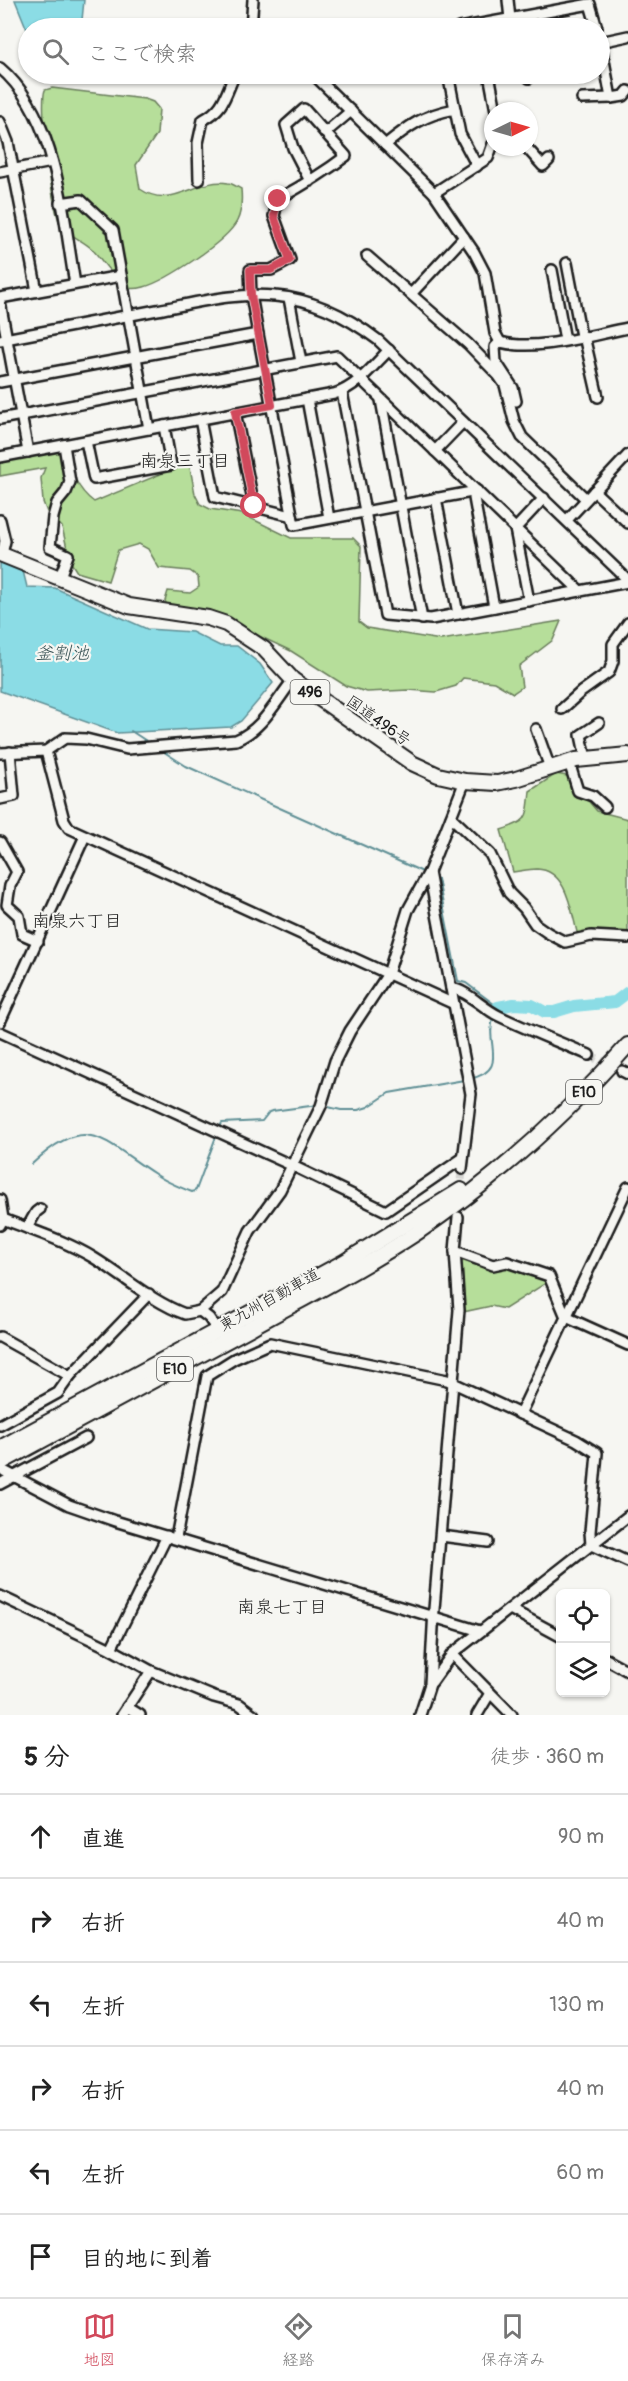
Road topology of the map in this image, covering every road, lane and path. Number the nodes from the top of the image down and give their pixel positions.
1 (253, 0) edge
2 (508, 0) edge
3 (252, 18) edge
4 (510, 18) edge
5 (515, 18) edge
6 (594, 18) edge
7 (628, 36) edge
8 (610, 39) edge
9 (0, 68) edge
10 (231, 84) edge
11 (323, 84) edge
12 (450, 84) edge
13 (491, 84) edge
14 (608, 84) edge
15 (628, 91) edge
16 (611, 98) junction
17 (582, 99) dead end
18 (494, 102) edge
19 (455, 109) junction
20 (351, 111) junction
21 (0, 122) edge
22 (326, 133) junction
23 (385, 145) junction
24 (489, 156) edge
25 (534, 156) edge
26 (549, 160) dead end
27 (52, 162) junction
28 (477, 166) junction
29 (14, 169) junction
30 (0, 172) edge
31 (199, 180) dead end
32 (310, 181) junction
33 (434, 193) junction
34 (60, 203) junction
35 (464, 237) junction
36 (367, 256) dead end
37 (567, 263) dead end
38 (552, 270) dead end
39 (122, 276) junction
40 (75, 284) junction
41 (37, 291) junction
42 (411, 294) junction
43 (251, 295) junction
44 (289, 298) junction
45 (0, 300) edge
46 (574, 300) junction
47 (558, 303) junction
48 (129, 316) junction
49 (628, 328) edge
50 (258, 334) junction
51 (583, 336) junction
52 (3, 339) edge
53 (565, 340) junction
54 (500, 342) junction
55 (388, 350) junction
56 (136, 356) junction
57 (301, 362) junction
58 (264, 369) junction
59 (14, 379) junction
60 (361, 379) junction
61 (0, 382) edge
62 (143, 392) junction
63 (342, 392) junction
64 (598, 397) dead end
65 (307, 399) junction
66 (381, 400) junction
67 (272, 405) junction
68 (511, 407) junction
69 (235, 412) junction
70 (21, 415) junction
71 (0, 418) edge
72 (200, 419) junction
73 (463, 422) junction
74 (164, 426) junction
75 (149, 429) junction
76 (86, 441) junction
77 (64, 445) junction
78 (435, 451) junction
79 (28, 452) junction
80 (628, 455) edge
81 (0, 457) edge
82 (477, 491) junction
83 (594, 492) junction
84 (436, 498) junction
85 (544, 498) junction
86 (586, 499) junction
87 (400, 505) junction
88 (254, 506) junction
89 (628, 508) edge
90 (365, 512) junction
91 (292, 516) junction
92 (329, 518) junction
93 (624, 519) edge
94 (0, 520) edge
95 (567, 520) junction
96 (515, 529) junction
97 (1, 554) edge
98 (60, 577) junction
99 (628, 581) edge
100 (580, 591) junction
101 (529, 601) junction
102 (494, 607) junction
103 (458, 614) junction
104 (422, 619) junction
105 (628, 623) edge
106 (293, 680) junction
107 (562, 709) dead end
108 (599, 723) dead end
109 (536, 729) dead end
110 (46, 751) junction
111 (10, 752) junction
112 (0, 753) edge
113 (628, 755) edge
114 (586, 759) junction
115 (569, 762) junction
116 (550, 768) junction
117 (465, 781) junction
118 (0, 799) edge
119 (605, 807) dead end
120 (451, 817) junction
121 (85, 836) junction
122 (0, 842) edge
123 (429, 872) junction
124 (628, 938) edge
125 (38, 941) junction
126 (388, 974) junction
127 (451, 988) junction
128 (454, 1004) junction
129 (0, 1022) edge
130 (0, 1032) edge
131 (628, 1045) edge
132 (589, 1055) tunnel mouth
133 (536, 1136) junction
134 (463, 1158) junction
135 (293, 1166) junction
136 (462, 1169) tunnel mouth
137 (628, 1187) edge
138 (0, 1200) edge
139 (40, 1209) dead end
140 (458, 1217) dead end
141 (2, 1222) edge
142 (27, 1228) junction
143 (455, 1251) junction
144 (149, 1294) junction
145 (200, 1311) junction
146 (566, 1317) junction
147 (213, 1324) dead end
148 (0, 1337) edge
149 (628, 1345) edge
150 (70, 1376) junction
151 (453, 1383) junction
152 (520, 1414) junction
153 (0, 1425) edge
154 (86, 1437) dead end
155 (0, 1448) edge
156 (2, 1467) edge
157 (15, 1477) junction
158 (0, 1484) edge
159 (628, 1516) edge
160 (441, 1536) junction
161 (172, 1537) junction
162 (488, 1542) dead end
163 (591, 1545) junction
164 (628, 1562) edge
165 (0, 1596) edge
166 (510, 1609) junction
167 (435, 1617) junction
168 (480, 1631) junction
169 (556, 1633) edge
170 (111, 1649) junction
171 (452, 1654) junction
172 (610, 1661) edge
173 (151, 1671) junction
174 (628, 1671) edge
175 (430, 1684) junction
176 (490, 1693) junction
177 (125, 1711) edge
178 (141, 1715) edge
179 (254, 1715) edge
180 (420, 1715) edge
181 (477, 1715) edge
182 (512, 1715) edge

1 - 3 street
2 - 4 street
5 - 6 street
7 - 8 street
9 - 27 street
10 - 31 street
11 - 20 street
12 - 19 street
13 - 18 street
14 - 16 street
15 - 16 street
16 - 17 street
19 - 23 street
19 - 28 street
20 - 22 street
20 - 23 street
21 - 29 street
22 - 32 street
22 - 32 street
23 - 33 street
24 - 28 street
25 - 26 street
27 - 29 street
27 - 34 street
28 - 33 street
29 - 30 street
29 - 41 street
32 - 43 street
33 - 35 street
34 - 39 street
34 - 40 street
35 - 42 street
35 - 54 street
36 - 42 street
37 - 46 street
38 - 47 street
39 - 40 street
39 - 48 street
40 - 41 street
41 - 45 street
42 - 68 street
43 - 44 street
43 - 48 street
43 - 50 street
44 - 55 street
44 - 57 street
45 - 52 street
46 - 47 street
46 - 51 street
47 - 53 street
48 - 52 street
48 - 56 street
49 - 51 street
50 - 56 street
50 - 58 street
51 - 53 street
51 - 64 street
52 - 59 street
53 - 54 street
54 - 68 street
55 - 60 street
55 - 73 street
56 - 59 street
56 - 62 street
57 - 58 street
57 - 60 street
58 - 62 street
58 - 67 street
59 - 61 street
59 - 70 street
60 - 63 street
60 - 66 street
62 - 70 street
62 - 75 street
63 - 65 street
63 - 90 street
65 - 67 street
65 - 92 street
66 - 78 street
66 - 87 street
67 - 69 street
67 - 91 street
68 - 86 street
69 - 72 street
69 - 88 street
70 - 71 street
70 - 79 street
72 - 74 street
72 - 88 street
73 - 78 street
73 - 85 street
74 - 75 street
74 - 76 street
75 - 76 street
76 - 77 street
77 - 79 street
77 - 98 street
78 - 82 street
79 - 81 street
80 - 83 street
82 - 84 street
82 - 96 street
82 - 102 street
83 - 86 street
83 - 93 street
84 - 87 street
84 - 103 street
85 - 95 street
85 - 96 street
86 - 95 street
87 - 90 street
87 - 104 street
88 - 91 street
89 - 93 street
90 - 92 street
90 - 104 street
91 - 92 street
94 - 97 street
95 - 99 street
96 - 100 street
96 - 101 street
97 - 98 highway, 国道496号 / 496
98 - 106 highway, 国道496号 / 496
99 - 100 street
100 - 101 street
101 - 102 street
102 - 103 street
103 - 104 street
105 - 107 street
106 - 110 street
106 - 117 highway, 国道496号 / 496
108 - 114 street
109 - 116 street
110 - 111 street
110 - 121 street
111 - 112 street
111 - 118 street
113 - 114 highway, 国道496号 / 496
114 - 115 highway, 国道496号 / 496
115 - 116 highway, 国道496号 / 496
115 - 119 street
116 - 117 highway, 国道496号 / 496
117 - 120 street
120 - 123 street
120 - 124 street
121 - 125 street
121 - 126 street
122 - 125 street
123 - 126 street
123 - 127 street
125 - 129 street
126 - 128 street
126 - 135 street
127 - 128 street
127 - 132 street
128 - 134 street
130 - 135 street
131 - 133 highway, 東九州自動車道 / E10
133 - 155 highway, 東九州自動車道 / E10
133 - 156 highway, 東九州自動車道 / E10
134 - 135 street
134 - 136 street
135 - 145 street
137 - 146 street
138 - 141 street
139 - 142 street
140 - 143 street
141 - 142 street
142 - 144 street
143 - 146 street
143 - 151 street
144 - 145 street
144 - 150 street
145 - 147 street
146 - 149 street
146 - 152 street
148 - 150 street
150 - 153 street
151 - 152 street
151 - 160 street
151 - 161 street
152 - 163 street
154 - 157 street
156 - 157 street
157 - 158 street
157 - 161 street
159 - 163 street
160 - 162 street
160 - 167 street
161 - 167 street
161 - 170 street
163 - 164 street
163 - 166 street
165 - 170 street
166 - 168 street
166 - 169 street
167 - 168 street
167 - 175 street
168 - 171 street
170 - 173 street
171 - 175 street
171 - 176 street
172 - 174 street
173 - 177 street
173 - 179 street
175 - 180 street
176 - 181 street
176 - 182 street
177 - 178 street

